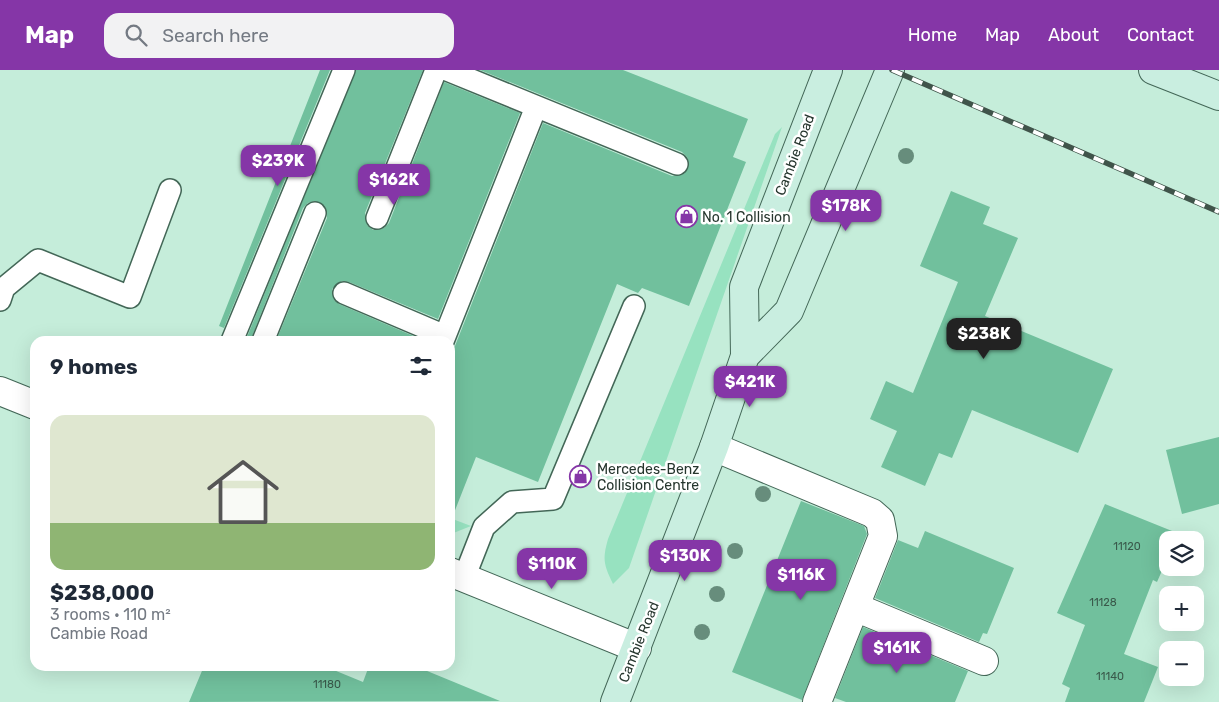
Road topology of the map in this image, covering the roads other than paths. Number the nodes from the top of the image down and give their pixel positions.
1 (344, 70) edge
2 (436, 70) edge
3 (447, 70) edge
4 (828, 70) edge
5 (890, 70) edge
6 (1153, 70) edge
7 (1219, 96) edge
8 (536, 107) junction
9 (677, 164) dead end
10 (170, 190) dead end
11 (315, 213) dead end
12 (377, 218) dead end
13 (344, 292) dead end
14 (0, 300) edge
15 (634, 306) dead end
16 (234, 336) edge
17 (264, 336) edge
18 (440, 336) edge
19 (445, 336) edge
20 (745, 356) junction
21 (0, 391) edge
22 (30, 403) edge
23 (714, 447) junction
24 (457, 575) edge
25 (855, 607) junction
26 (637, 648) junction
27 (984, 661) dead end
28 (615, 702) edge
29 (817, 702) edge

1 - 16 lane
2 - 12 lane
3 - 8 lane
4 - 20 main road, Cambie Road
5 - 20 main road, Cambie Road
6 - 7 main road
8 - 9 lane
8 - 19 lane
10 - 14 lane
11 - 17 lane
13 - 18 lane
15 - 24 lane
20 - 23 main road, Cambie Road
21 - 22 street
23 - 25 street
23 - 26 main road, Cambie Road
24 - 26 street
25 - 27 street
25 - 29 street
26 - 28 main road, Cambie Road

